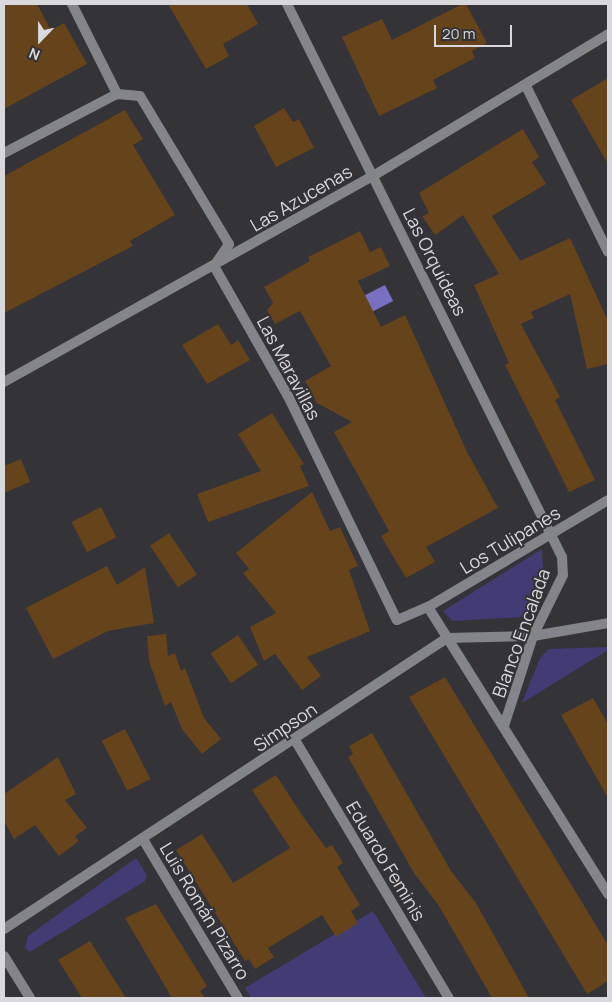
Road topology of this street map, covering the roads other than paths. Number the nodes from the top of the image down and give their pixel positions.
1 (72, 4) edge
2 (287, 4) edge
3 (608, 34) edge
4 (526, 86) junction
5 (117, 94) junction
6 (4, 153) edge
7 (373, 176) junction
8 (608, 252) edge
9 (214, 266) junction
10 (4, 382) edge
11 (608, 500) edge
12 (554, 534) junction
13 (428, 607) junction
14 (608, 623) edge
15 (533, 636) junction
16 (447, 638) junction
17 (504, 726) junction
18 (295, 740) junction
19 (144, 841) junction
20 (608, 894) edge
21 (4, 929) edge
22 (4, 956) edge
23 (30, 998) edge
24 (238, 998) edge
25 (449, 998) edge

1 - 5 street
2 - 7 street, Las Orquídeas
3 - 4 street, Las Azucenas
4 - 7 street, Las Azucenas
4 - 8 street
5 - 6 street
5 - 9 street
7 - 9 street, Las Azucenas
7 - 12 street, Las Orquídeas
9 - 10 street, Las Azucenas
9 - 13 street, Las Maravillas
11 - 12 street, Los Tulipanes
12 - 13 street, Los Tulipanes
12 - 15 street, Blanco Encalada
13 - 16 street
14 - 15 street
15 - 16 street
15 - 17 street, Blanco Encalada
16 - 17 street
16 - 18 street, Simpson
17 - 20 street
18 - 19 street, Simpson
18 - 25 street, Eduardo Feminis
19 - 21 street, Simpson
19 - 24 street, Luis Román Pizarro
22 - 23 street

